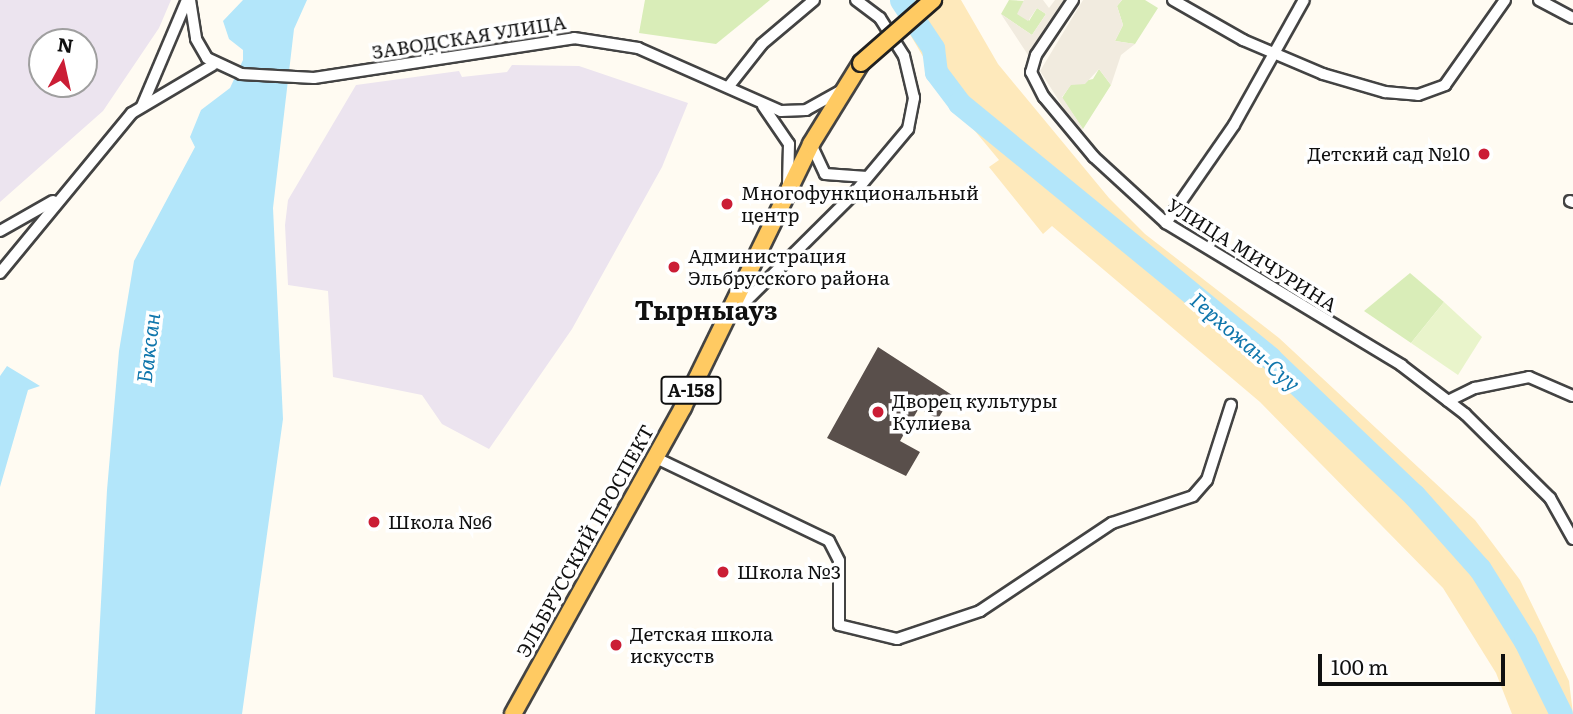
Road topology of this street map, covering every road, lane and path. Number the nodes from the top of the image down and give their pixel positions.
1 (189, 0) edge
2 (814, 0) edge
3 (856, 0) edge
4 (933, 0) edge
5 (1073, 0) edge
6 (1173, 0) edge
7 (1304, 0) edge
8 (1505, 0) edge
9 (1539, 0) edge
10 (1573, 18) edge
11 (1275, 50) junction
12 (213, 65) junction
13 (729, 86) junction
14 (841, 90) junction
15 (763, 106) junction
16 (142, 107) junction
17 (811, 144) junction
18 (867, 177) junction
19 (787, 192) junction
20 (57, 199) junction
21 (1166, 223) junction
22 (0, 231) edge
23 (0, 273) edge
24 (727, 319) junction
25 (1573, 396) edge
26 (1448, 401) junction
27 (1231, 405) dead end
28 (654, 457) junction
29 (1573, 539) edge
30 (513, 714) edge

1 - 12 street
1 - 16 street
2 - 13 street
3 - 18 street
4 - 14 main road, ЭЛЬБРУССКИЙ ПРОСПЕКТ / А-158, bridge
5 - 21 street, УЛИЦА МИЧУРИНА
6 - 11 street
7 - 11 street
8 - 11 street
9 - 10 street
11 - 21 street
12 - 13 street, ЗАВОДСКАЯ УЛИЦА
12 - 16 street
13 - 15 street, ЗАВОДСКАЯ УЛИЦА
14 - 15 street
14 - 17 main road, ЭЛЬБРУССКИЙ ПРОСПЕКТ / А-158
15 - 19 street
16 - 20 street
17 - 18 street
17 - 19 main road, ЭЛЬБРУССКИЙ ПРОСПЕКТ / А-158
18 - 24 street
19 - 24 main road, ЭЛЬБРУССКИЙ ПРОСПЕКТ / А-158
20 - 22 street
20 - 23 street
21 - 26 street, УЛИЦА МИЧУРИНА
24 - 28 main road, ЭЛЬБРУССКИЙ ПРОСПЕКТ / А-158
25 - 26 street
26 - 29 street, УЛИЦА МИЧУРИНА
27 - 28 street
28 - 30 main road, ЭЛЬБРУССКИЙ ПРОСПЕКТ / А-158

